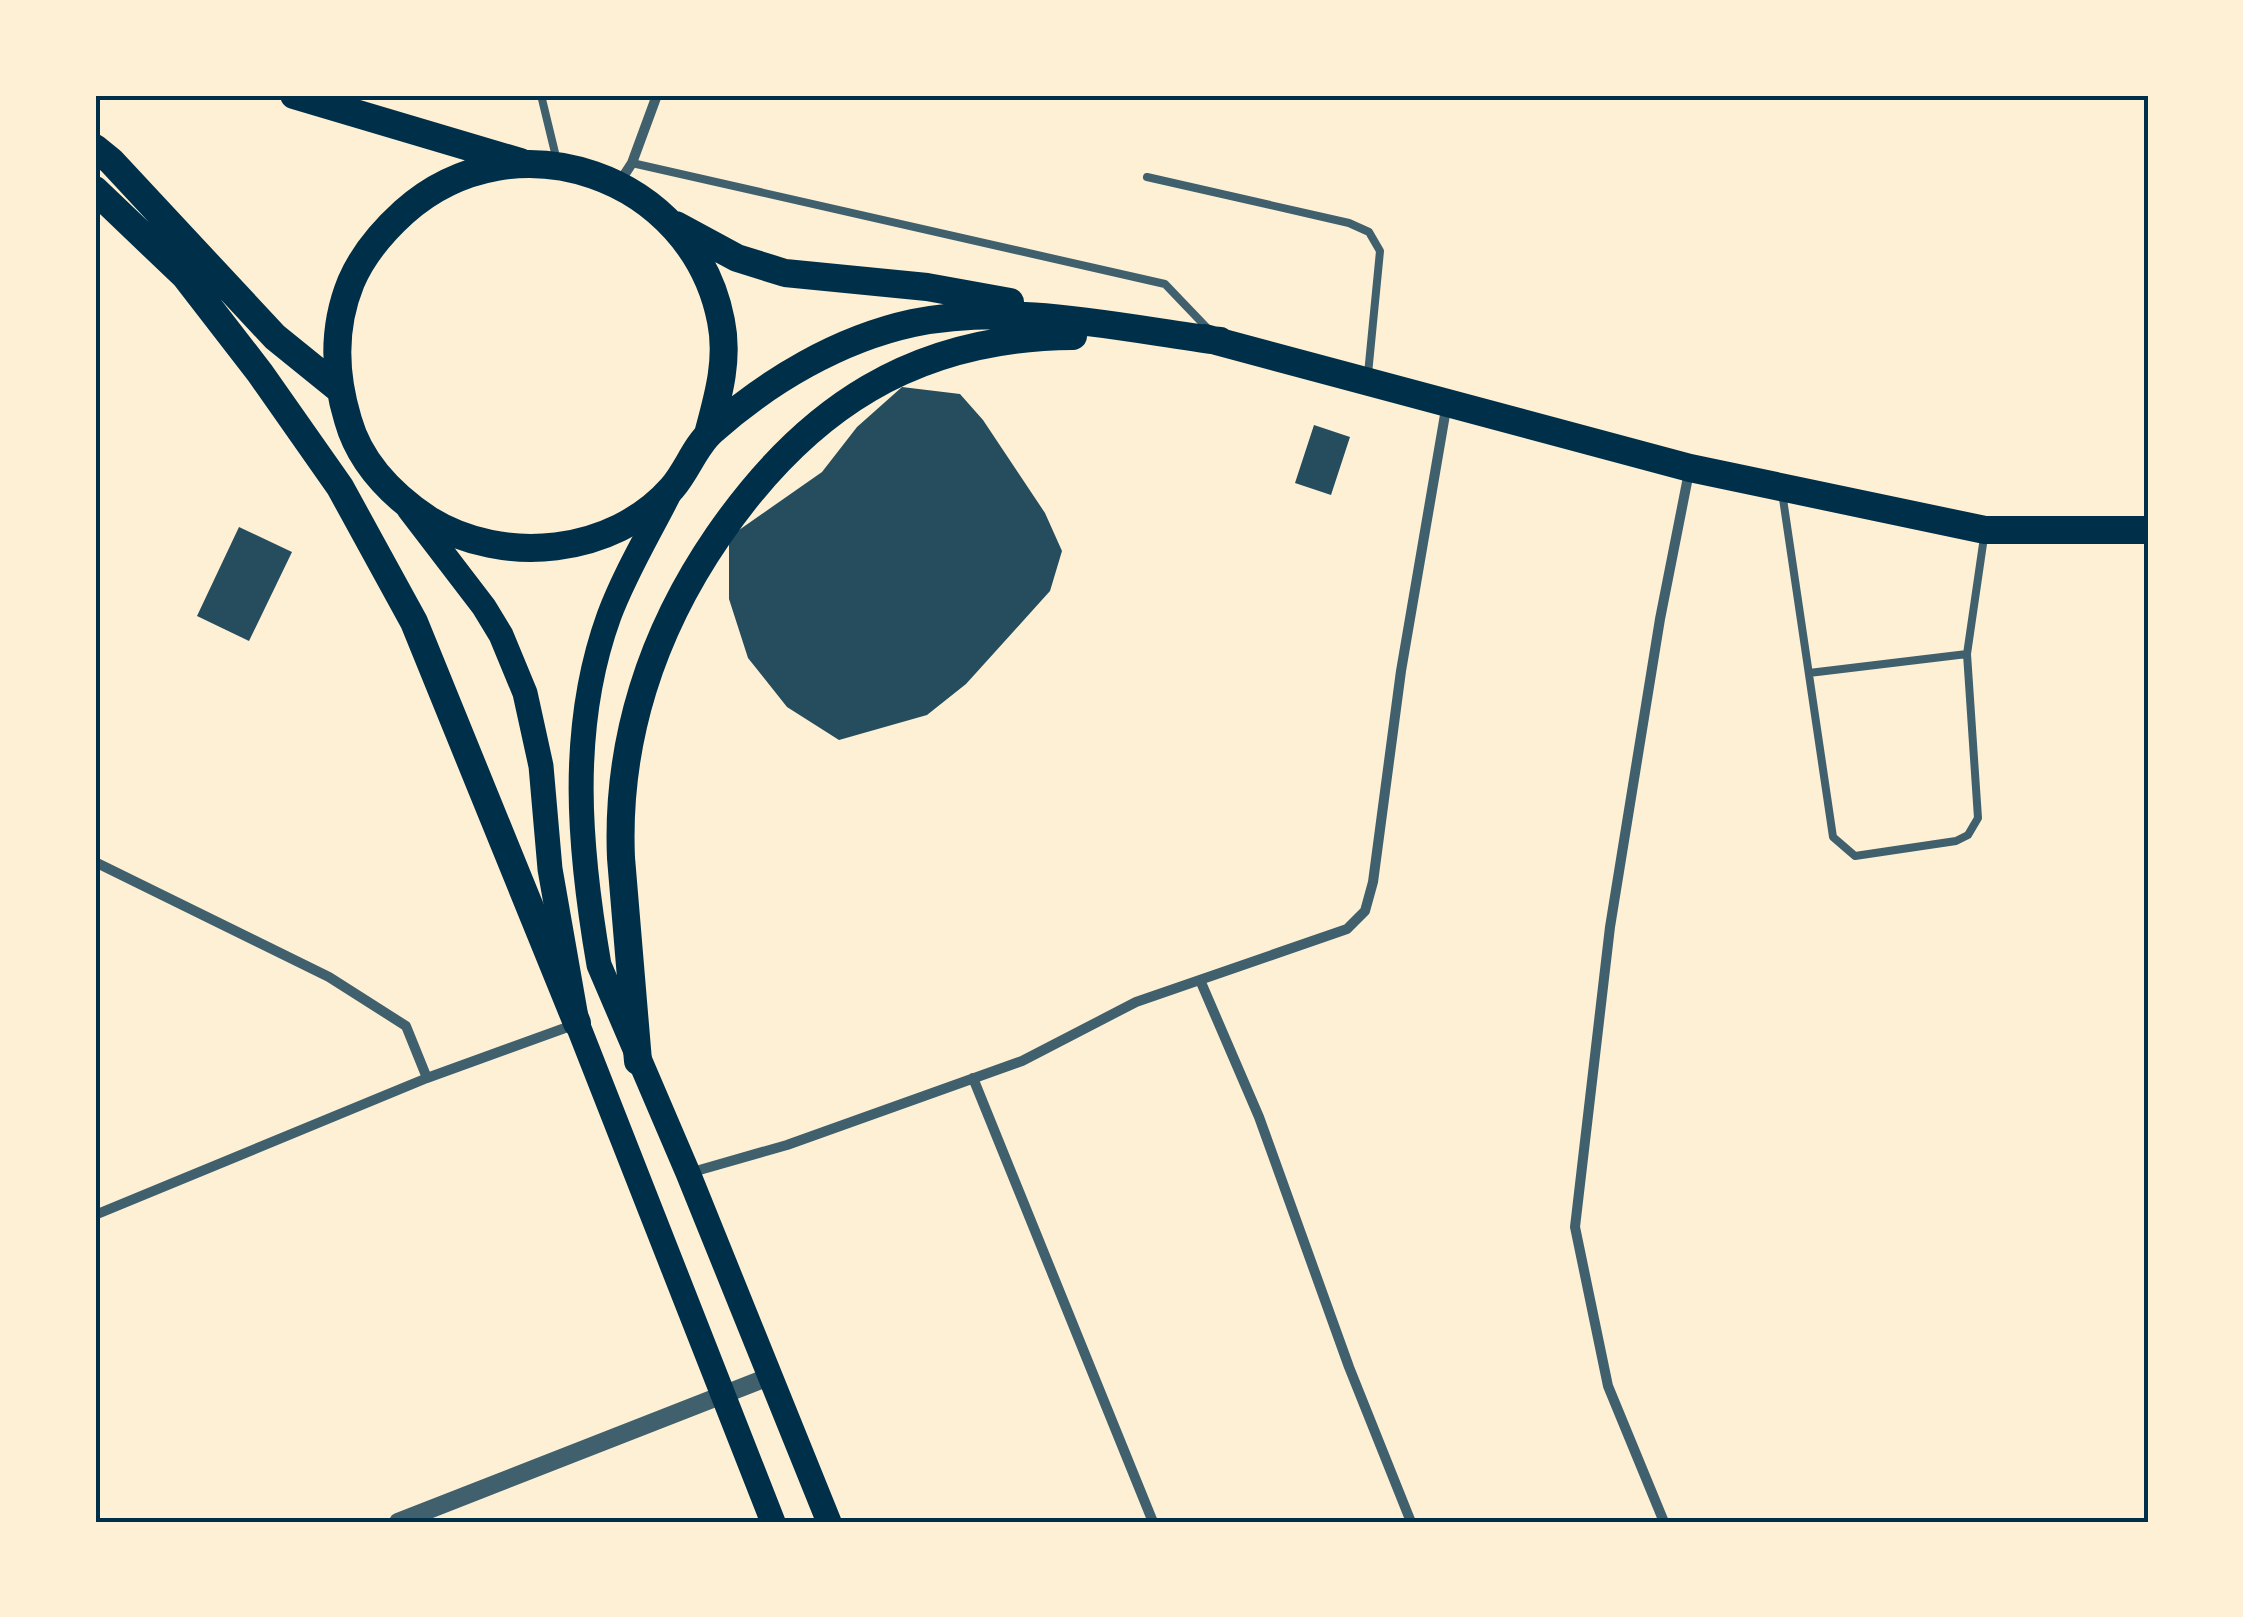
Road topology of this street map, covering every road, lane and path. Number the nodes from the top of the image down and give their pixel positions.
1 (294, 95) edge
2 (541, 95) edge
3 (657, 95) edge
4 (95, 148) edge
5 (526, 164) junction
6 (558, 165) junction
7 (625, 174) junction
8 (1147, 176) dead end
9 (95, 190) edge
10 (670, 222) junction
11 (1220, 341) junction
12 (1367, 382) junction
13 (338, 388) junction
14 (1447, 403) junction
15 (708, 434) junction
16 (1690, 468) junction
17 (1782, 488) junction
18 (671, 489) junction
19 (405, 504) junction
20 (1985, 530) junction
21 (2148, 530) edge
22 (1967, 654) junction
23 (1809, 674) junction
24 (95, 862) edge
25 (1200, 980) junction
26 (577, 1023) junction
27 (638, 1060) junction
28 (427, 1078) junction
29 (972, 1078) junction
30 (688, 1174) junction
31 (95, 1215) edge
32 (770, 1376) junction
33 (723, 1395) junction
34 (398, 1522) edge
35 (773, 1522) edge
36 (830, 1522) edge
37 (1153, 1522) edge
38 (1411, 1522) edge
39 (1664, 1522) edge

1 - 5 highway
2 - 6 lane
3 - 7 street
4 - 13 highway
5 - 6 highway
5 - 13 highway
6 - 7 highway
7 - 10 highway
7 - 11 lane
8 - 12 lane
9 - 26 highway
10 - 11 highway
10 - 15 highway
11 - 12 highway
11 - 15 highway
11 - 27 highway
12 - 14 highway
13 - 19 highway
14 - 16 highway
14 - 25 street
15 - 18 highway
16 - 17 highway
16 - 39 street
17 - 20 highway
17 - 23 lane
18 - 19 highway
18 - 27 main road
19 - 26 main road
20 - 21 highway
20 - 22 lane
22 - 23 lane
22 - 23 lane
24 - 28 street
25 - 29 street
25 - 38 street
26 - 28 street
26 - 33 main road
27 - 30 main road
28 - 31 street
29 - 30 street
29 - 37 street
30 - 32 main road
32 - 33 street
32 - 36 main road
33 - 34 street
33 - 35 main road

